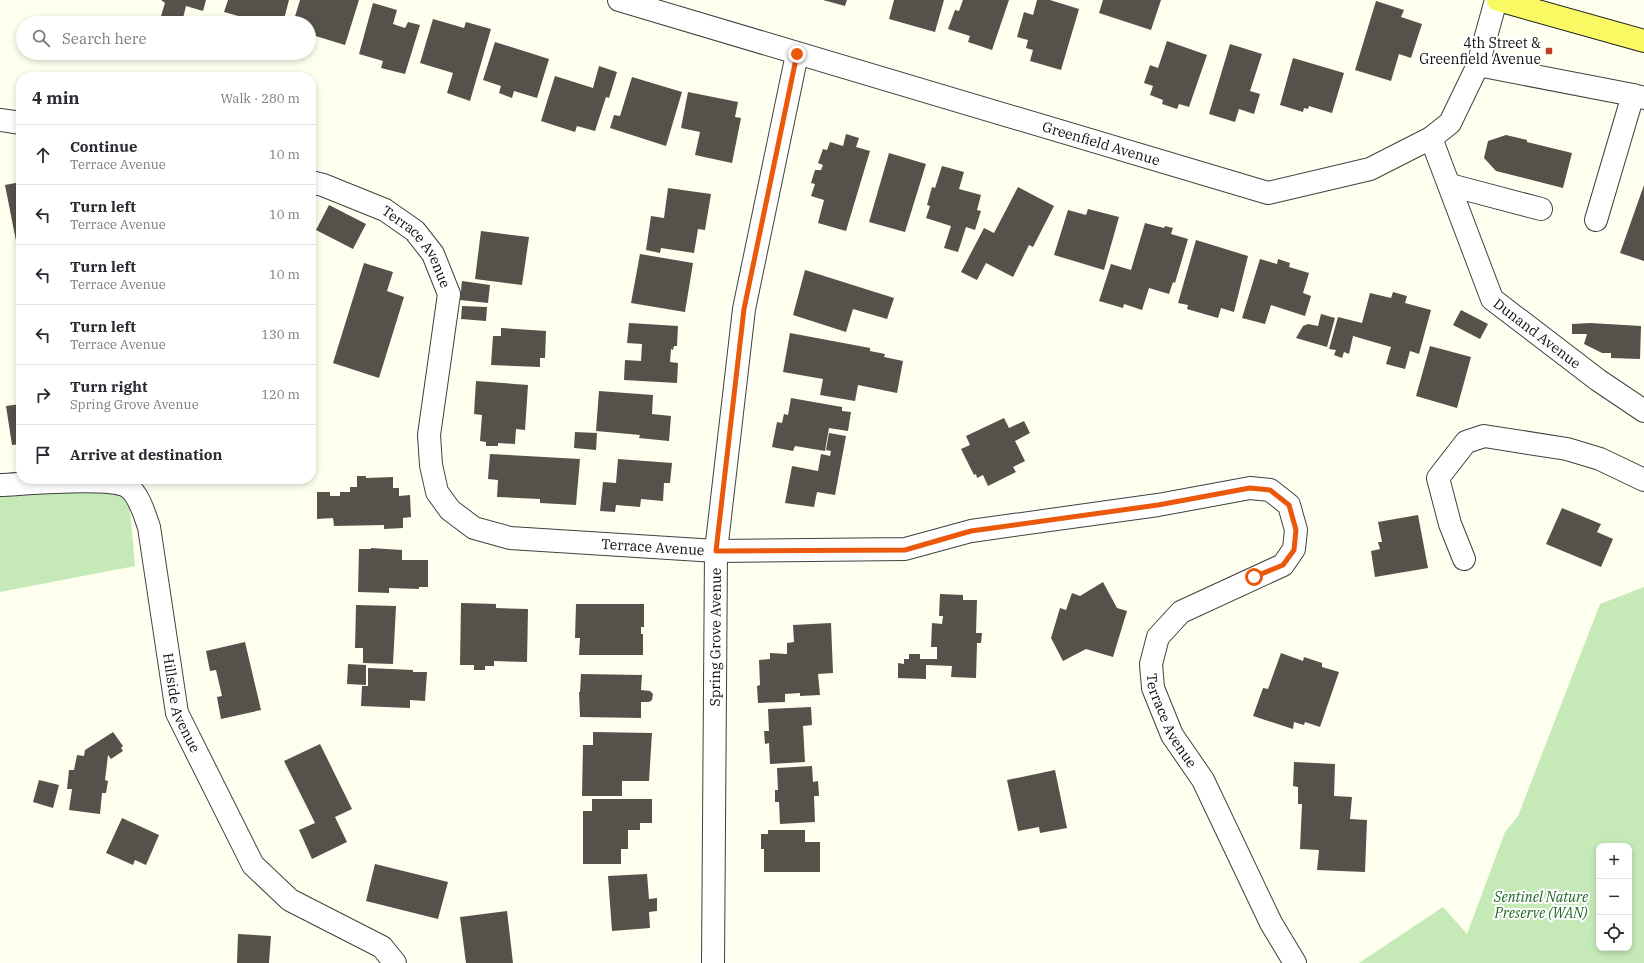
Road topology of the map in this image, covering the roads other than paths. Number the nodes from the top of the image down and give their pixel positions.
1 (619, 0) edge
2 (1497, 0) edge
3 (1644, 41) edge
4 (797, 54) junction
5 (1478, 65) junction
6 (1639, 97) edge
7 (0, 120) edge
8 (16, 122) edge
9 (1431, 138) junction
10 (316, 183) edge
11 (1450, 185) junction
12 (1541, 209) dead end
13 (1596, 220) dead end
14 (1644, 411) edge
15 (1644, 480) edge
16 (26, 484) edge
17 (117, 484) edge
18 (0, 485) edge
19 (716, 551) junction
20 (1464, 559) dead end
21 (396, 963) edge
22 (713, 963) edge
23 (1295, 963) edge

1 - 4 street, Greenfield Avenue
2 - 3 main road
2 - 5 street, Greenfield Avenue
4 - 9 street, Greenfield Avenue
4 - 19 street, Spring Grove Avenue
5 - 6 street
5 - 9 street, Greenfield Avenue
6 - 13 street
7 - 8 street
9 - 11 street, Dunand Avenue
10 - 19 street, Terrace Avenue
11 - 12 street
11 - 14 street, Dunand Avenue
15 - 20 street
16 - 18 street, Hillside Avenue
17 - 21 street, Hillside Avenue
19 - 22 street, Spring Grove Avenue
19 - 23 street, Terrace Avenue

